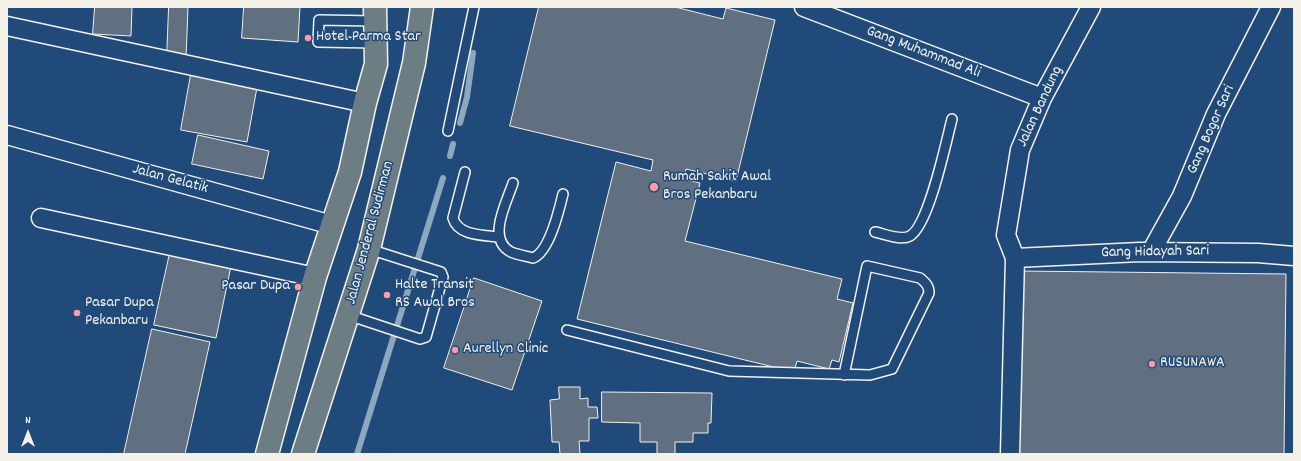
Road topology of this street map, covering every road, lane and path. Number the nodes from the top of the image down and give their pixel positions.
1 (422, 7) edge
2 (474, 7) edge
3 (804, 7) edge
4 (1091, 7) edge
5 (1272, 7) edge
6 (375, 14) edge
7 (7, 26) edge
8 (376, 43) junction
9 (1042, 98) junction
10 (365, 103) junction
11 (952, 119) dead end
12 (448, 132) dead end
13 (7, 135) edge
14 (466, 172) dead end
15 (513, 183) dead end
16 (563, 194) dead end
17 (41, 218) dead end
18 (332, 225) junction
19 (875, 232) dead end
20 (499, 237) junction
21 (368, 249) junction
22 (1151, 252) junction
23 (1294, 256) edge
24 (1015, 258) junction
25 (315, 277) junction
26 (348, 315) junction
27 (567, 330) dead end
28 (844, 375) junction
29 (267, 454) edge
30 (303, 454) edge
31 (1010, 454) edge

1 - 21 main road, Jalan Jenderal Sudirman
2 - 12 lane
3 - 9 street, Gang Muhammad Ali
4 - 9 street, Jalan Bandung
5 - 22 street, Gang Bogor Sari
6 - 8 main road
6 - 8 lane
7 - 10 street
8 - 10 main road
9 - 24 street, Jalan Bandung
10 - 18 main road
11 - 19 lane
13 - 18 street, Jalan Gelatik
14 - 20 lane
15 - 20 lane
16 - 20 lane
17 - 25 street
18 - 25 main road
21 - 26 main road, Jalan Jenderal Sudirman
21 - 26 lane
22 - 23 street, Gang Hidayah Sari
22 - 24 street, Gang Hidayah Sari
24 - 31 street
25 - 29 main road
26 - 30 main road, Jalan Jenderal Sudirman
27 - 28 lane
28 - 28 lane

